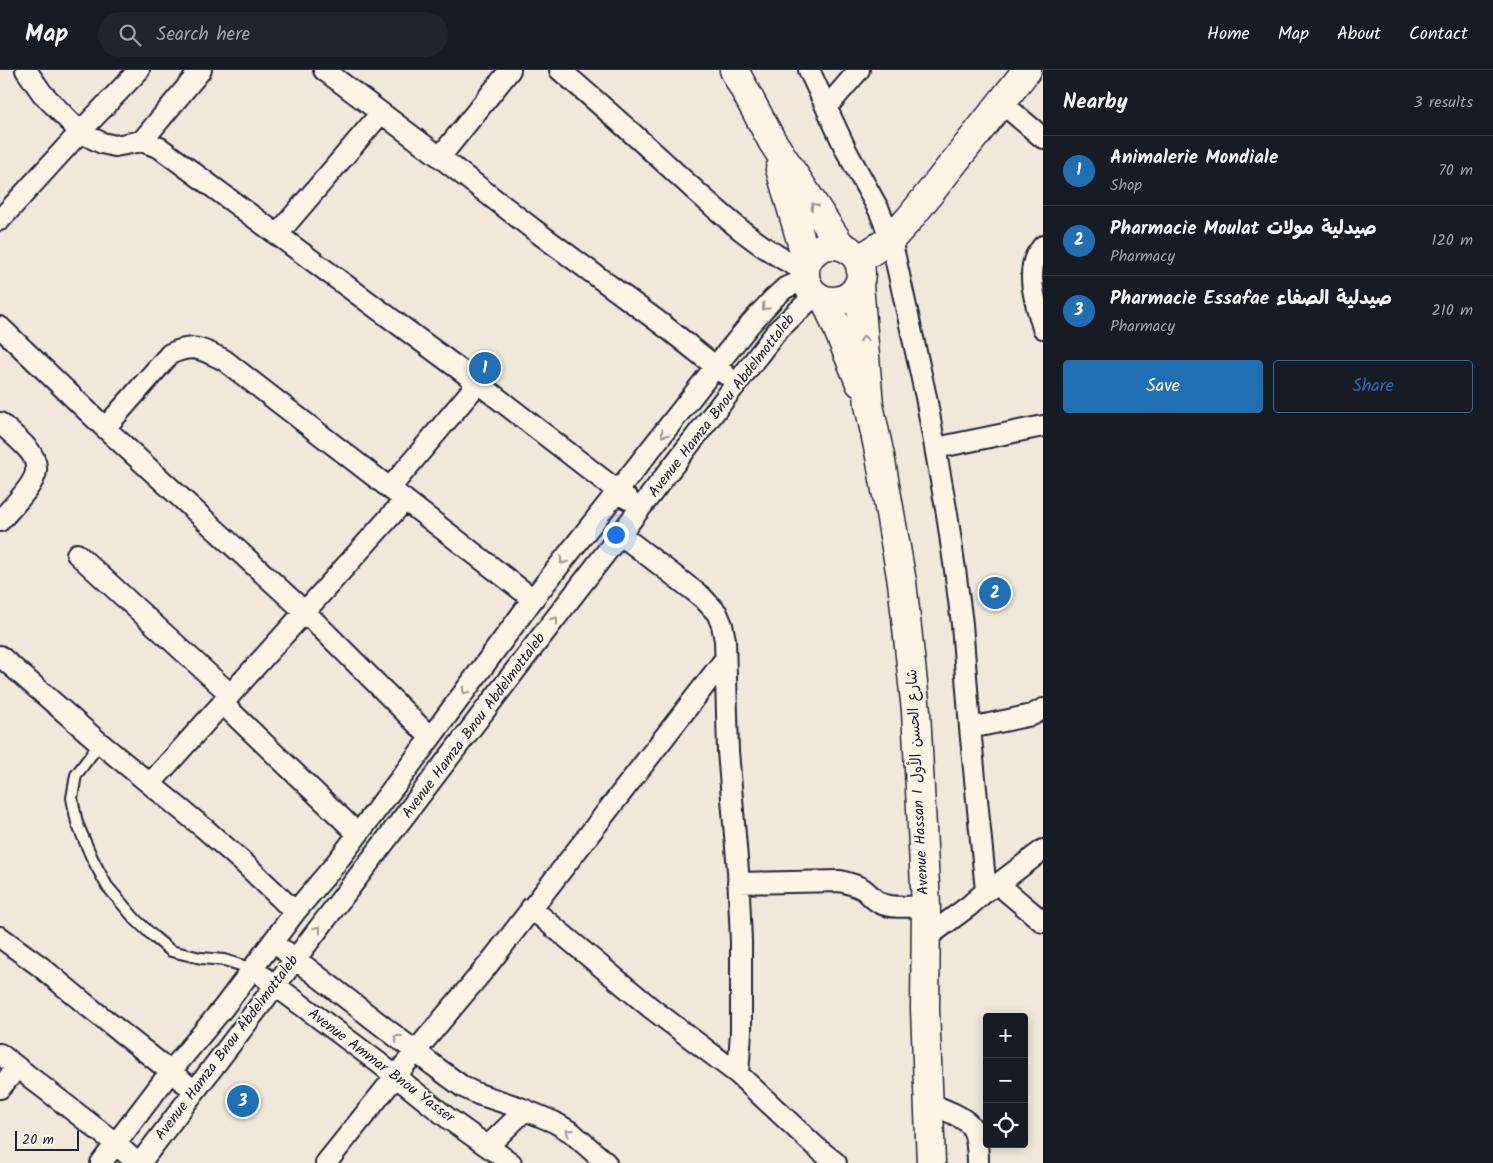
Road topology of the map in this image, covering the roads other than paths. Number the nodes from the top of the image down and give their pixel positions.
1 (26, 70) edge
2 (139, 70) edge
3 (202, 70) edge
4 (324, 70) edge
5 (510, 70) edge
6 (560, 70) edge
7 (734, 70) edge
8 (810, 70) edge
9 (859, 70) edge
10 (1027, 70) edge
11 (1002, 103) junction
12 (827, 107) junction
13 (381, 112) junction
14 (80, 132) junction
15 (1043, 138) edge
16 (142, 141) junction
17 (772, 141) junction
18 (440, 157) junction
19 (0, 220) edge
20 (277, 235) junction
21 (891, 239) junction
22 (1043, 246) edge
23 (853, 263) junction
24 (811, 281) junction
25 (1040, 307) edge
26 (0, 328) edge
27 (1043, 328) edge
28 (716, 366) junction
29 (478, 383) junction
30 (737, 384) junction
31 (869, 405) junction
32 (0, 423) edge
33 (1043, 426) edge
34 (105, 428) junction
35 (936, 448) junction
36 (618, 492) junction
37 (398, 494) junction
38 (642, 509) junction
39 (0, 521) edge
40 (621, 535) junction
41 (78, 554) dead end
42 (533, 599) junction
43 (305, 612) junction
44 (0, 656) edge
45 (725, 659) junction
46 (226, 699) junction
47 (1043, 709) edge
48 (970, 728) junction
49 (430, 737) junction
50 (100, 743) junction
51 (150, 784) junction
52 (358, 834) junction
53 (1043, 850) edge
54 (738, 883) junction
55 (992, 888) junction
56 (926, 906) junction
57 (531, 908) junction
58 (295, 912) junction
59 (1043, 922) edge
60 (0, 938) edge
61 (926, 938) junction
62 (273, 941) junction
63 (295, 959) junction
64 (253, 969) junction
65 (275, 985) junction
66 (415, 1052) junction
67 (0, 1054) edge
68 (17, 1068) junction
69 (171, 1071) junction
70 (738, 1074) junction
71 (396, 1076) junction
72 (0, 1088) edge
73 (195, 1091) junction
74 (928, 1103) junction
75 (525, 1110) junction
76 (115, 1143) junction
77 (488, 1146) junction
78 (594, 1159) edge
79 (101, 1163) edge
80 (138, 1163) edge
81 (326, 1163) edge
82 (511, 1163) edge
83 (836, 1163) edge
84 (931, 1163) edge
85 (978, 1163) edge

1 - 14 street
2 - 14 street
3 - 16 street
4 - 13 street
5 - 18 street
6 - 24 street
7 - 17 main road, Avenue Hassan I شارع الحسن الأول
8 - 12 street
9 - 12 street
10 - 11 main road
11 - 15 street
11 - 21 main road
12 - 21 street
13 - 18 street
13 - 20 street
14 - 16 street
14 - 19 street
16 - 20 street
23 -> 17 main road, Avenue Hassan I شارع الحسن الأول
17 - 24 main road, Avenue Hassan I شارع الحسن الأول
18 - 28 street
20 - 29 street
21 - 23 main road
21 - 35 street
22 - 25 street
23 - 24 main road
23 - 24 main road
31 -> 23 main road, Avenue Hassan I شارع الحسن الأول
24 -> 28 street
24 - 30 street, Avenue Hamza Bnou Abdelmottaleb
24 - 31 main road, Avenue Hassan I شارع الحسن الأول
25 - 27 street
26 - 34 street
28 - 30 street
28 -> 36 street
29 - 36 street
29 - 37 street
30 - 38 street, Avenue Hamza Bnou Abdelmottaleb
31 - 56 main road, Avenue Hassan I شارع الحسن الأول
32 - 39 street
33 - 35 street
34 - 37 street
34 - 43 street
35 - 48 street
36 - 38 street
36 -> 42 street
37 - 42 street
37 - 43 street
38 - 40 street, Avenue Hamza Bnou Abdelmottaleb
40 - 45 street
63 -> 40 street, Avenue Hamza Bnou Abdelmottaleb
41 - 46 street
42 -> 49 street
43 - 46 street
43 - 49 street
44 - 50 street
45 - 54 street
45 - 57 street
46 - 51 street
46 - 52 street
47 - 48 street
48 - 55 street
49 - 52 street
50 - 51 street
50 - 64 lane
51 - 58 street
52 - 58 street
53 - 55 street
54 - 56 street
54 - 70 street
55 - 59 street
55 - 61 street
56 - 61 main road, Avenue Hassan I شارع الحسن الأول
57 - 66 street
57 - 70 street
58 - 62 street
60 - 69 street
61 - 74 main road, Avenue Hassan I شارع الحسن الأول
62 - 63 street
62 - 64 street
63 - 65 street, Avenue Hamza Bnou Abdelmottaleb
66 -> 63 street
64 - 65 street, Avenue Ammar Bnou Yasser
64 - 69 street
65 - 71 street, Avenue Ammar Bnou Yasser
65 - 73 street, Avenue Hamza Bnou Abdelmottaleb
66 - 71 street
66 - 75 street
67 - 68 street
68 - 72 street
68 - 76 street
69 - 73 street
69 - 76 street
70 - 83 street
71 - 77 street, Avenue Ammar Bnou Yasser
71 - 81 street
73 - 80 street, Avenue Hamza Bnou Abdelmottaleb
74 - 84 main road, Avenue Hassan I شارع الحسن الأول
74 - 85 street
75 - 77 street
78 -> 75 street
76 - 79 street
76 - 80 street
77 - 82 street, Avenue Ammar Bnou Yasser

